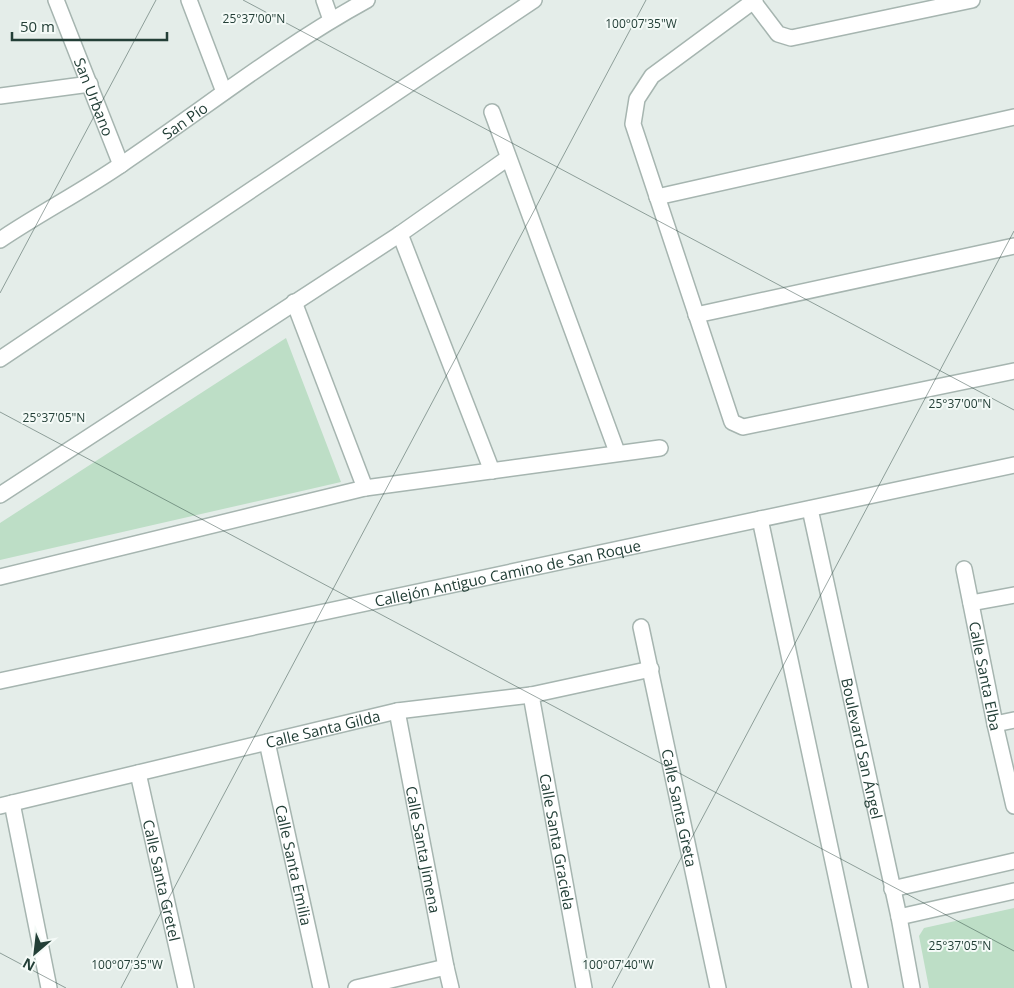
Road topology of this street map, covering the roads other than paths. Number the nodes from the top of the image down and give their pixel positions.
1 (56, 0) edge
2 (189, 0) edge
3 (324, 0) edge
4 (367, 0) edge
5 (534, 0) edge
6 (972, 0) edge
7 (754, 1) edge
8 (331, 20) junction
9 (90, 84) junction
10 (224, 92) junction
11 (0, 96) edge
12 (492, 112) dead end
13 (1014, 117) edge
14 (508, 158) junction
15 (121, 165) junction
16 (657, 197) junction
17 (24, 224) junction
18 (0, 227) edge
19 (400, 234) junction
20 (0, 240) edge
21 (1014, 246) edge
22 (294, 302) junction
23 (696, 315) junction
24 (0, 359) edge
25 (1014, 371) edge
26 (660, 448) dead end
27 (617, 452) junction
28 (1014, 465) edge
29 (492, 471) junction
30 (365, 488) junction
31 (0, 495) edge
32 (810, 509) junction
33 (760, 519) junction
34 (964, 569) dead end
35 (0, 577) edge
36 (1014, 594) edge
37 (971, 603) junction
38 (641, 627) dead end
39 (651, 669) junction
40 (0, 681) edge
41 (532, 695) junction
42 (397, 711) junction
43 (1014, 720) edge
44 (995, 724) junction
45 (268, 742) junction
46 (138, 773) junction
47 (6, 804) edge
48 (1014, 806) edge
49 (1014, 861) edge
50 (892, 889) junction
51 (1014, 891) edge
52 (899, 917) junction
53 (446, 967) junction
54 (49, 988) edge
55 (186, 988) edge
56 (321, 988) edge
57 (356, 988) edge
58 (451, 988) edge
59 (584, 988) edge
60 (718, 988) edge
61 (860, 988) edge
62 (912, 988) edge

1 - 9 street, San Urbano
2 - 10 street
3 - 8 street
4 - 8 street, San Pío
5 - 24 street
6 - 7 street
7 - 16 street
8 - 10 street, San Pío
9 - 11 street
9 - 15 street, San Urbano
10 - 15 street, San Pío
12 - 14 street
13 - 16 street
14 - 19 street
14 - 27 street
15 - 17 street, San Pío
16 - 23 street
17 - 18 street
17 - 20 street, San Pío
19 - 22 street
19 - 29 street
21 - 23 street
22 - 30 street
22 - 31 street
23 - 25 street
26 - 27 street
27 - 29 street
28 - 32 street, Callejón Antiguo Camino de San Roque
29 - 30 street
30 - 35 street
32 - 33 street, Callejón Antiguo Camino de San Roque
32 - 50 street, Boulevard San Ángel
33 - 40 street, Callejón Antiguo Camino de San Roque
33 - 61 street
34 - 37 street, Calle Santa Elba
36 - 37 street, Calle Santa Elba
37 - 44 street, Calle Santa Elba
38 - 39 street, Calle Santa Greta
39 - 41 street, Calle Santa Gilda
39 - 60 street, Calle Santa Greta
41 - 42 street, Calle Santa Gilda
41 - 59 street, Calle Santa Graciela
42 - 45 street, Calle Santa Gilda
42 - 53 street, Calle Santa Jimena
43 - 44 street
44 - 48 street, Calle Santa Elba
45 - 46 street, Calle Santa Gilda
45 - 56 street, Calle Santa Emilia
46 - 47 street, Calle Santa Gilda
46 - 55 street, Calle Santa Gretel
47 - 54 street
49 - 50 street
50 - 52 street, Boulevard San Ángel
51 - 52 street
52 - 62 street, Boulevard San Ángel
53 - 57 street
53 - 58 street, Calle Santa Jimena

